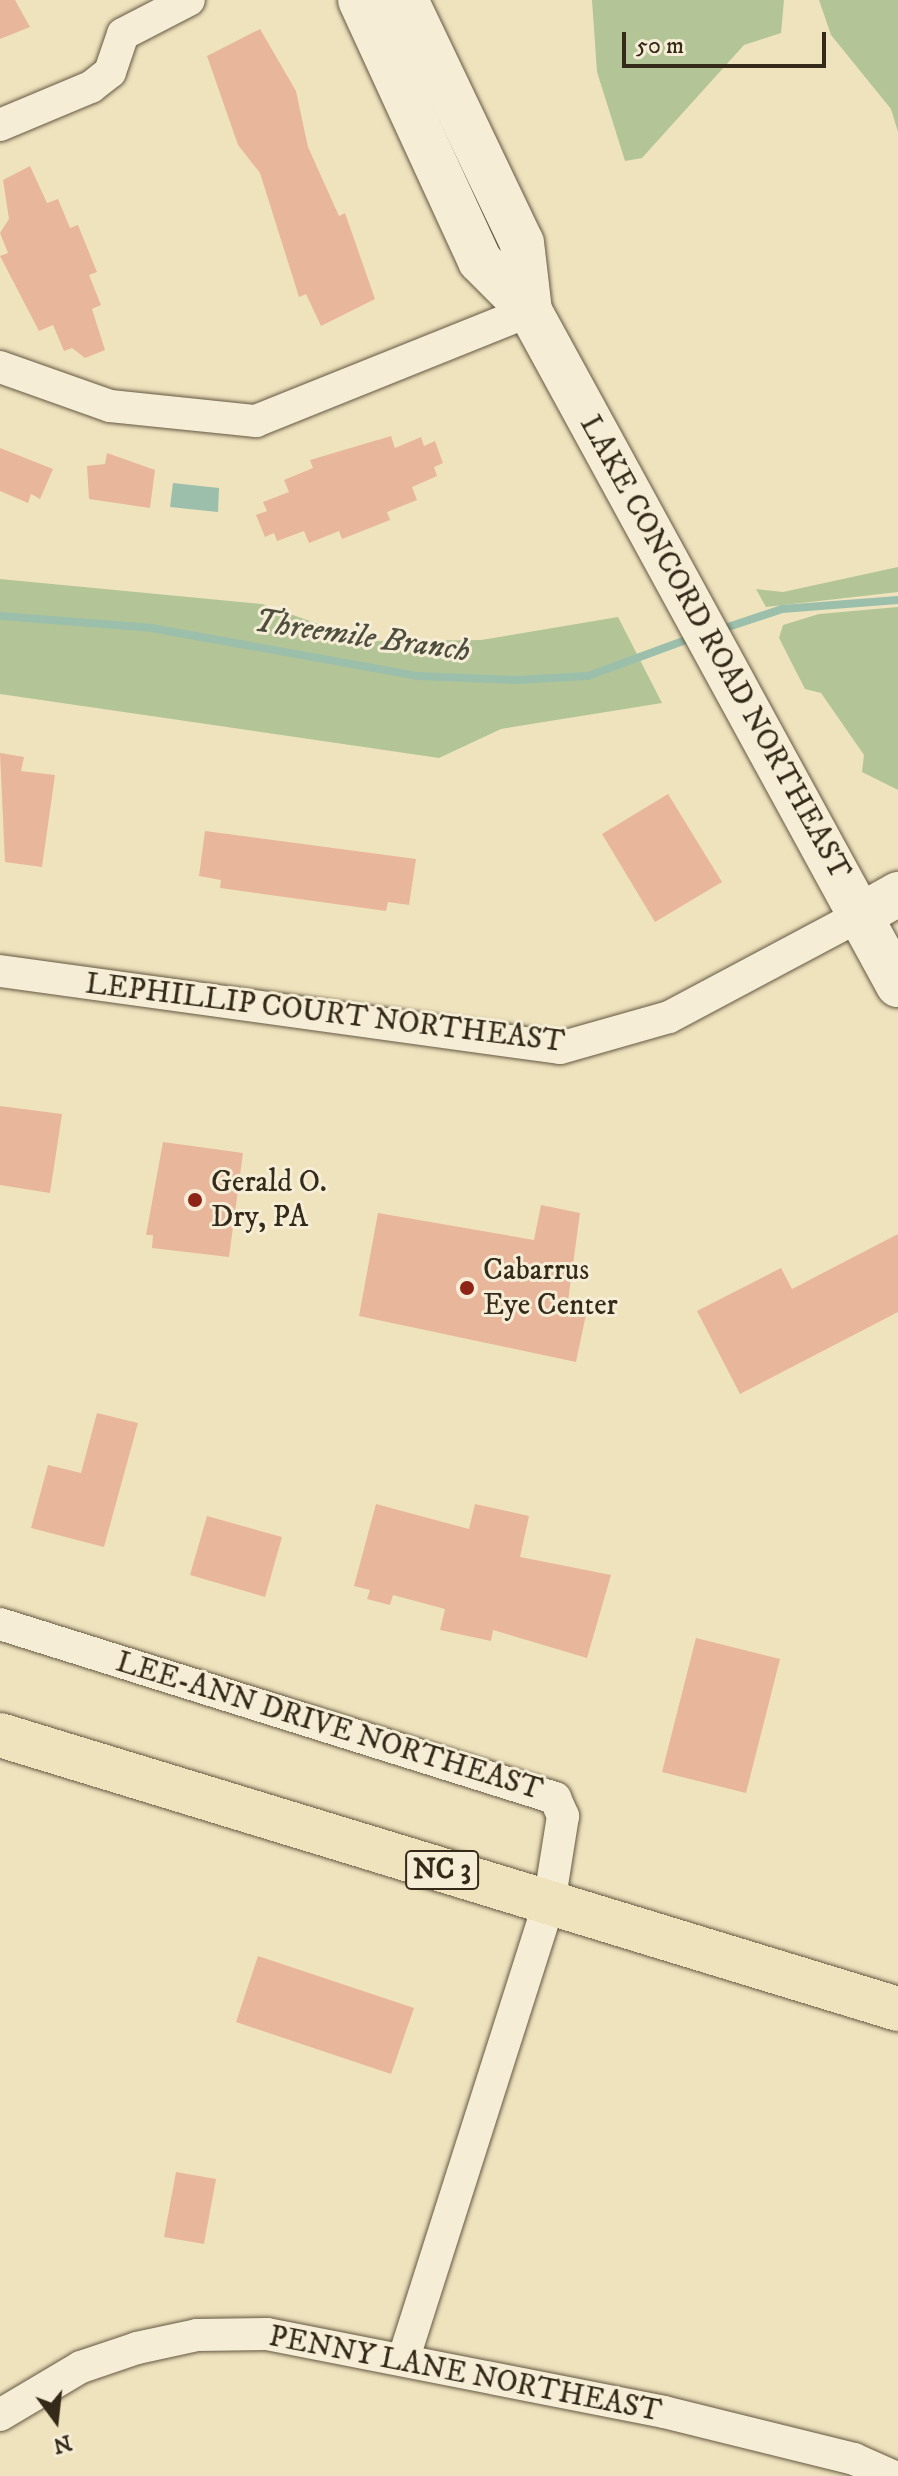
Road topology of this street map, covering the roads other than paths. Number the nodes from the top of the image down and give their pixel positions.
1 (189, 0) edge
2 (360, 0) edge
3 (406, 0) edge
4 (0, 125) edge
5 (530, 311) junction
6 (0, 367) edge
7 (898, 894) edge
8 (861, 915) junction
9 (0, 971) edge
10 (898, 985) edge
11 (0, 1624) edge
12 (0, 1735) edge
13 (549, 1903) junction
14 (898, 2009) edge
15 (404, 2358) junction
16 (0, 2415) edge
17 (892, 2476) edge

1 - 4 street
2 - 5 main road, LAKE CONCORD ROAD NORTHEAST
3 - 5 main road, LAKE CONCORD ROAD NORTHEAST
5 - 6 street
5 - 8 main road, LAKE CONCORD ROAD NORTHEAST
7 - 8 main road
8 - 9 street, LEPHILLIP COURT NORTHEAST
8 - 10 main road, LAKE CONCORD ROAD NORTHEAST
11 - 13 street, LEE-ANN DRIVE NORTHEAST
12 - 13 main road, NC 3
13 - 14 main road, NC 3
13 - 15 street, LEE-ANN DRIVE NORTHEAST
15 - 16 street, PENNY LANE NORTHEAST
15 - 17 street, PENNY LANE NORTHEAST

